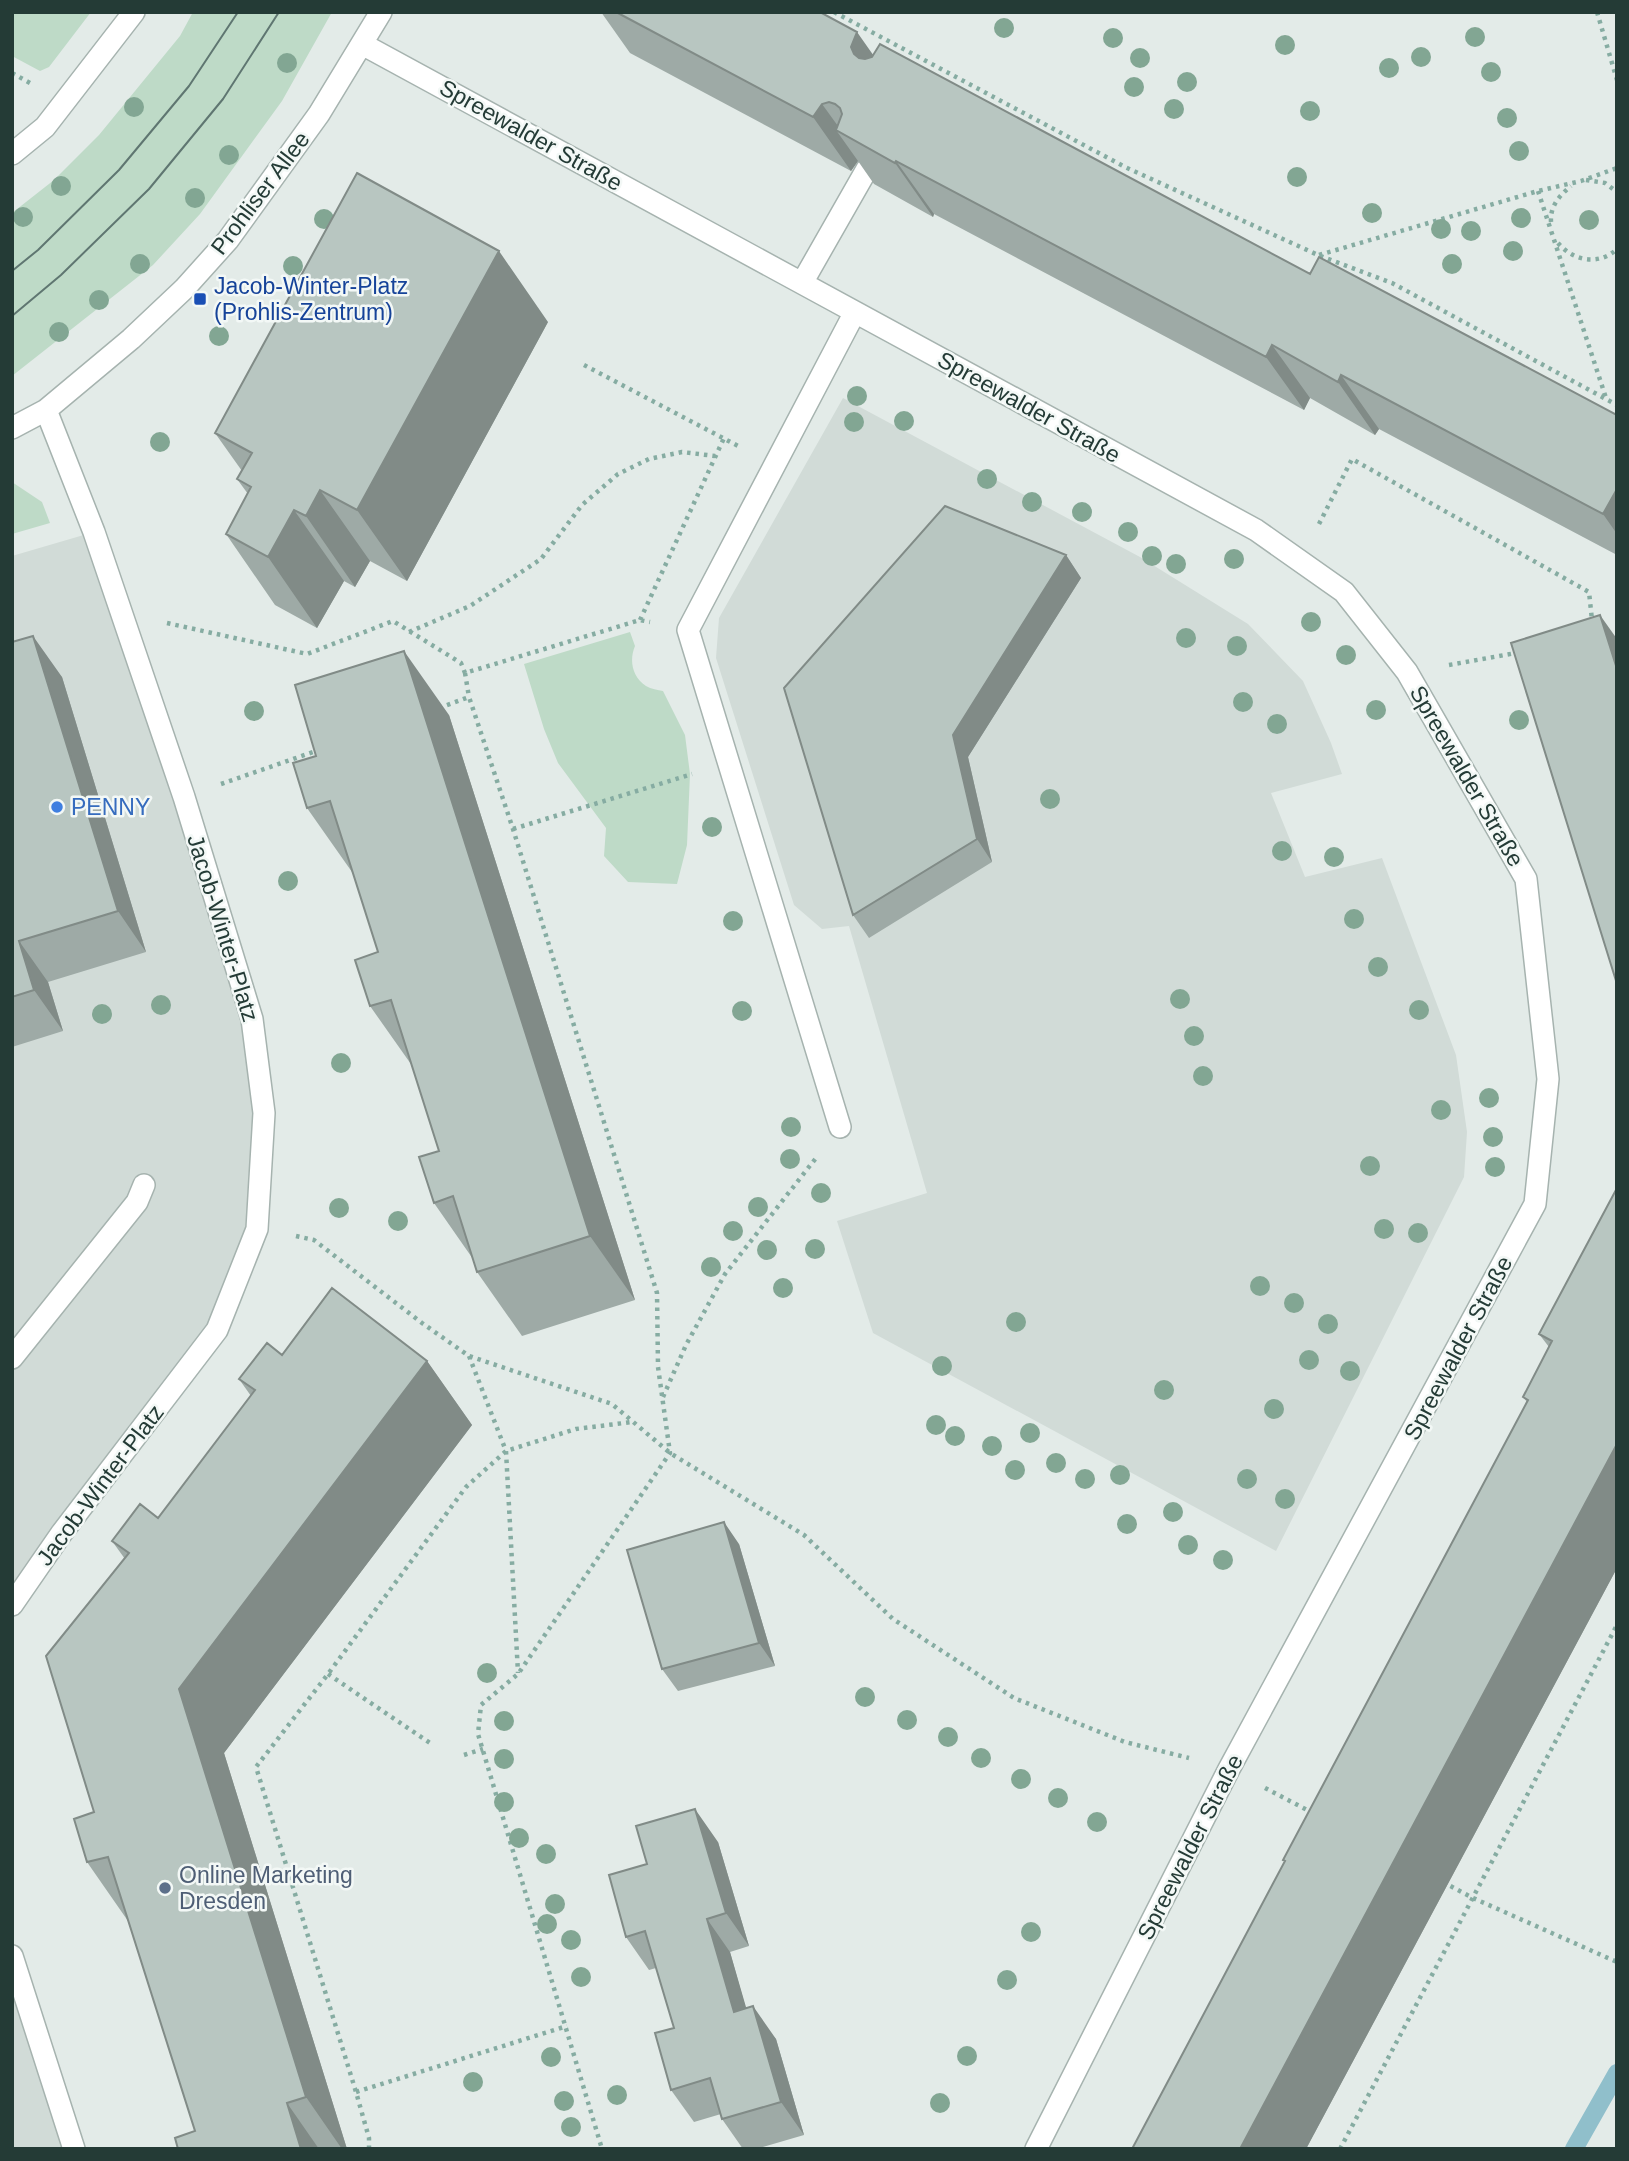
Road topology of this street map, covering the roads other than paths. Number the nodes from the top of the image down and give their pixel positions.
1 (134, 12) edge
2 (381, 12) edge
3 (362, 44) junction
4 (12, 154) edge
5 (867, 169) edge
6 (802, 283) junction
7 (855, 312) junction
8 (46, 410) junction
9 (12, 428) edge
10 (840, 1127) road end
11 (144, 1185) dead end
12 (12, 1358) edge
13 (12, 1605) edge
14 (12, 1956) edge
15 (74, 2149) edge
16 (1036, 2149) edge

1 - 4 street
2 - 3 street, Prohliser Allee
3 - 6 street, Spreewalder Straße
3 - 8 street, Prohliser Allee
5 - 6 street
6 - 7 street, Spreewalder Straße
7 - 10 street
7 - 16 street, Spreewalder Straße
8 - 9 street, Prohliser Allee
8 - 13 street, Jacob-Winter-Platz
11 - 12 street
14 - 15 street

